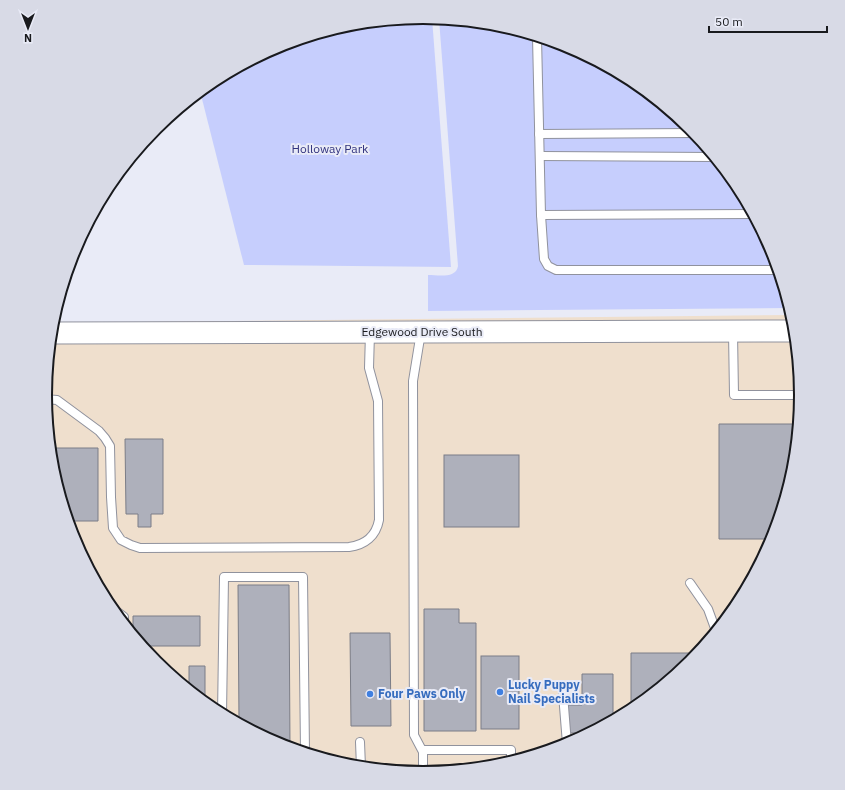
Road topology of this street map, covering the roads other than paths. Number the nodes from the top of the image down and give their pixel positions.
1 (537, 43) edge
2 (685, 133) edge
3 (539, 134) junction
4 (540, 156) junction
5 (707, 157) edge
6 (746, 214) edge
7 (541, 216) junction
8 (772, 270) edge
9 (733, 331) junction
10 (787, 331) edge
11 (370, 332) junction
12 (421, 332) junction
13 (57, 333) edge
14 (794, 395) edge
15 (52, 400) edge
16 (690, 583) dead end
17 (714, 625) edge
18 (563, 694) dead end
19 (222, 707) edge
20 (566, 737) edge
21 (360, 742) dead end
22 (305, 747) edge
23 (423, 752) junction
24 (511, 755) edge
25 (361, 761) edge
26 (423, 766) edge

1 - 3 lane
2 - 3 lane
3 - 4 lane
4 - 5 lane
4 - 7 lane
6 - 7 lane
7 - 8 lane
9 - 10 street, Edgewood Drive South
9 - 12 street, Edgewood Drive South
9 - 14 lane
11 - 12 street, Edgewood Drive South
11 - 13 street, Edgewood Drive South
11 - 15 lane
12 - 23 lane
16 - 17 lane
18 - 20 lane
19 - 22 lane
21 - 25 lane
23 - 24 lane
23 - 26 lane

